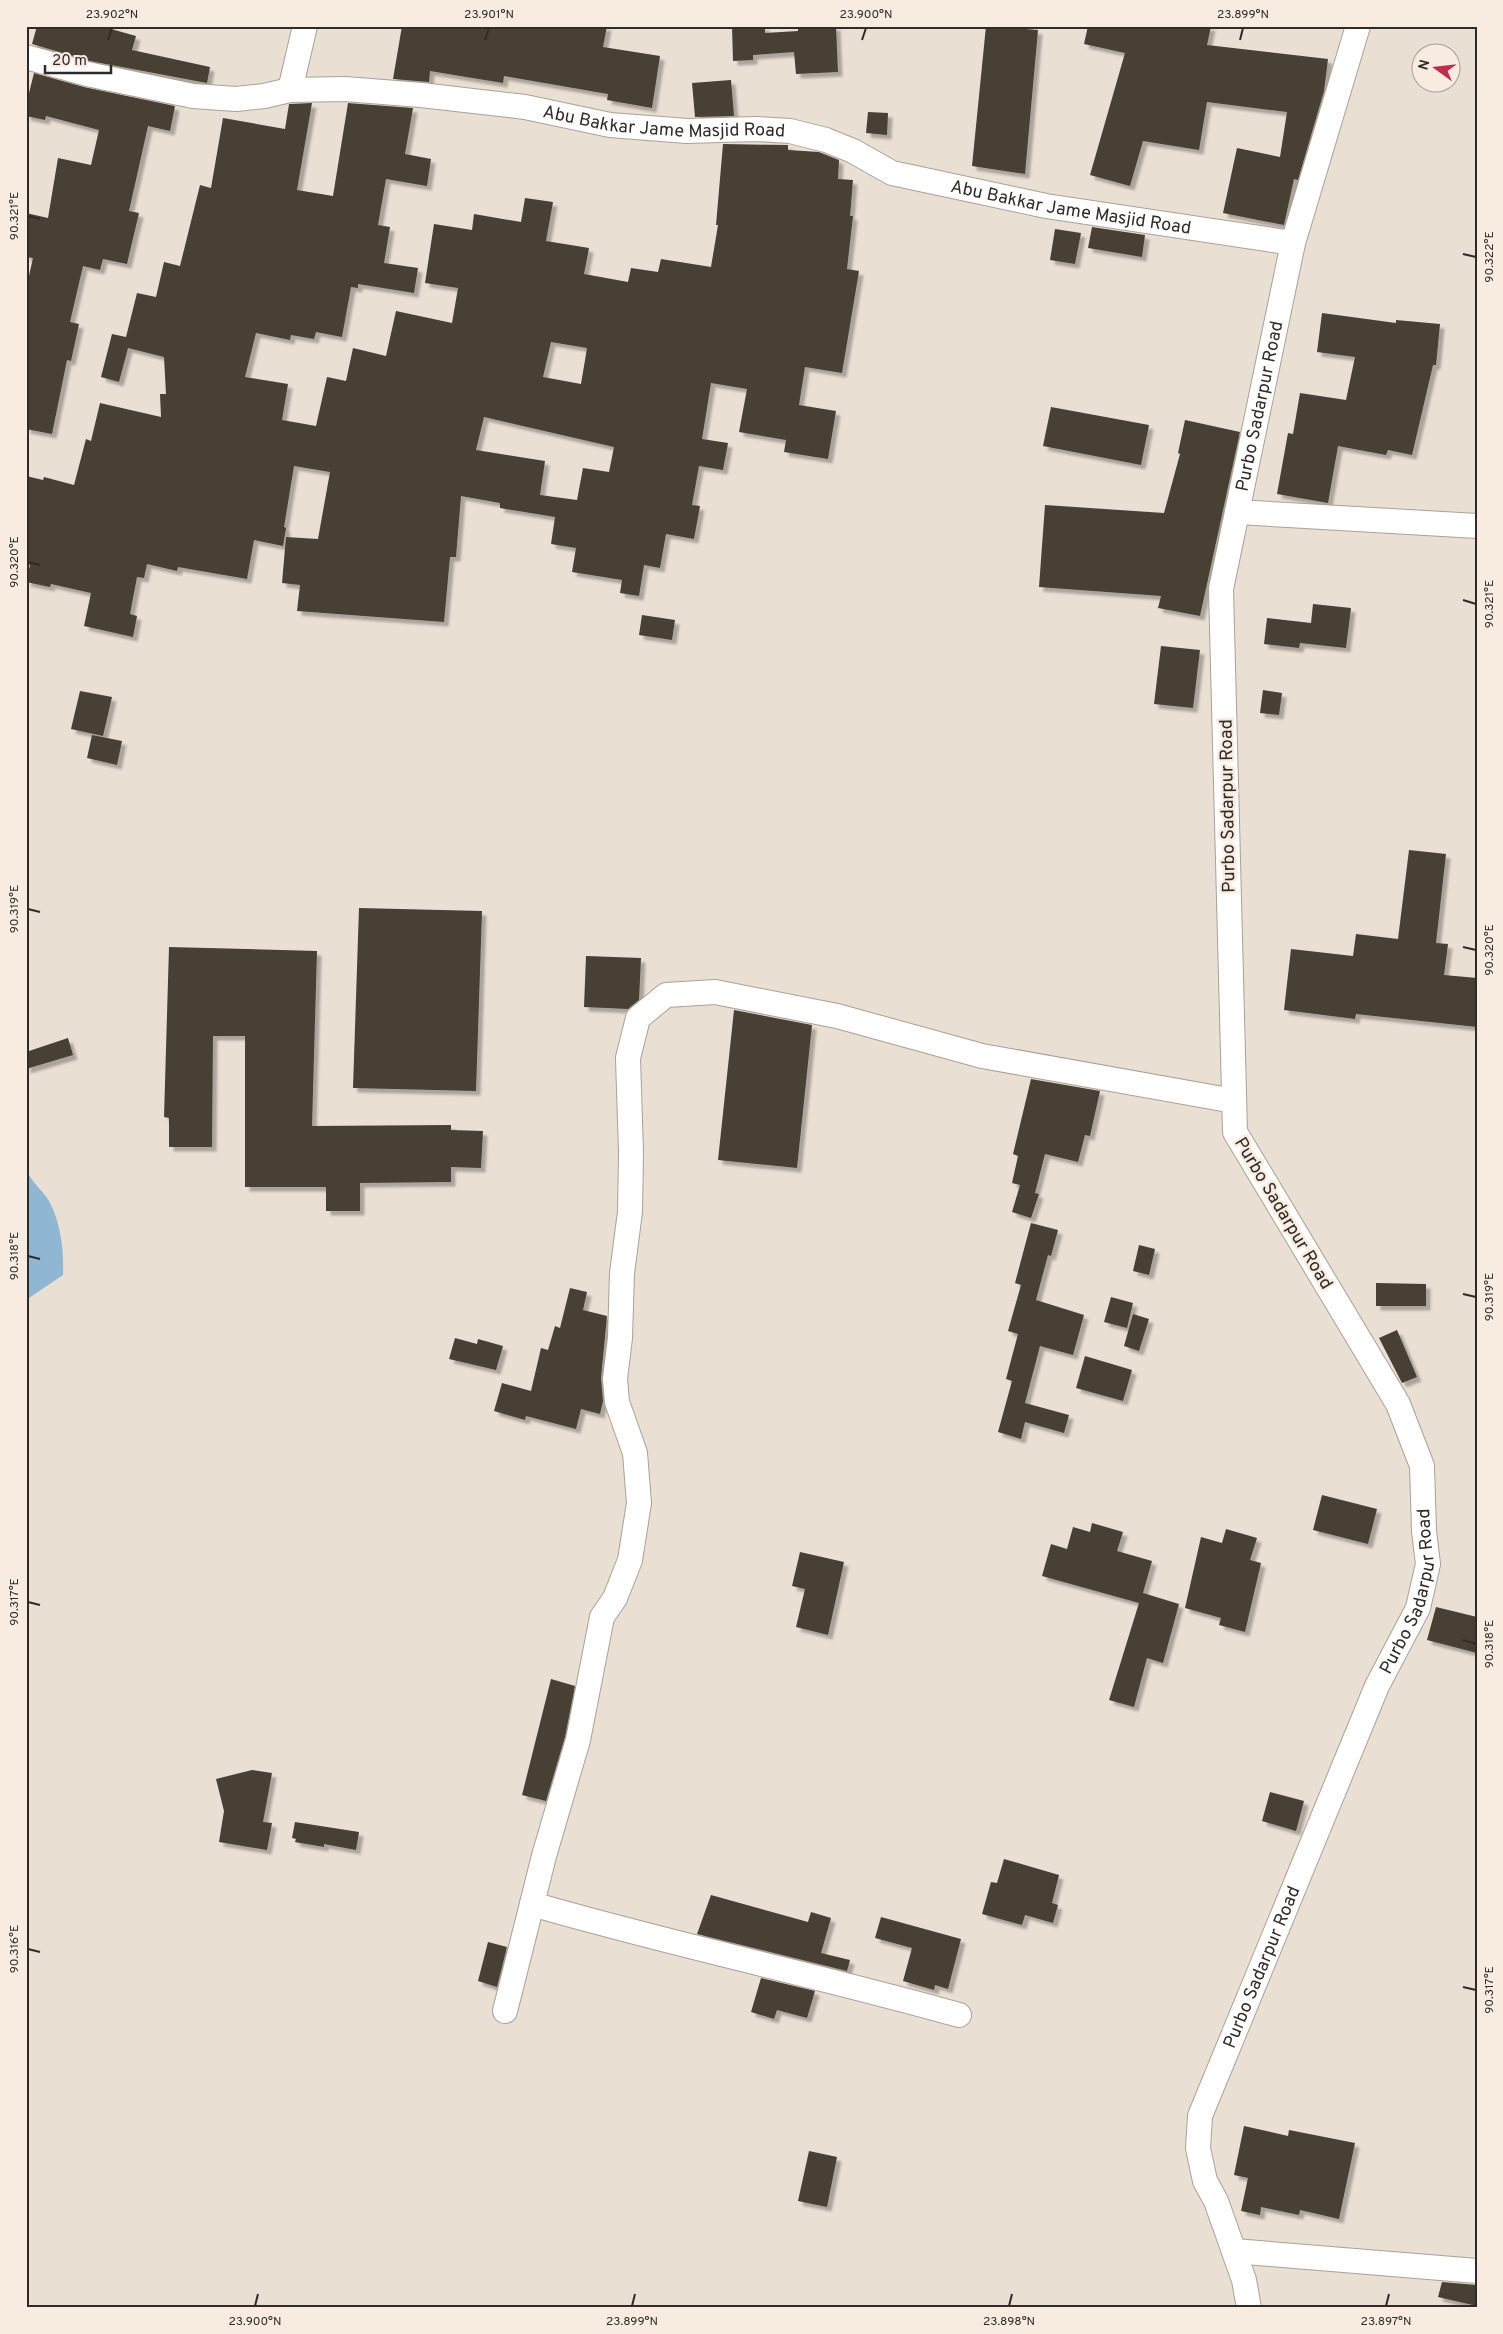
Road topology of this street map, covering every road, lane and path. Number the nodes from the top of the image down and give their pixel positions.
1 (305, 26) edge
2 (1358, 26) edge
3 (26, 57) edge
4 (290, 90) junction
5 (1293, 243) junction
6 (1237, 512) junction
7 (1477, 526) edge
8 (1234, 1101) junction
9 (532, 1904) junction
10 (505, 2011) dead end
11 (959, 2015) dead end
12 (1234, 2251) junction
13 (1477, 2271) edge
14 (1249, 2308) edge

1 - 4 street
2 - 5 street, Purbo Sadarpur Road
3 - 4 street, Abu Bakkar Jame Masjid Road
4 - 5 street, Abu Bakkar Jame Masjid Road
5 - 6 street, Purbo Sadarpur Road
6 - 7 street
6 - 8 street, Purbo Sadarpur Road
8 - 9 street
8 - 12 street, Purbo Sadarpur Road
9 - 10 street
9 - 11 street
12 - 13 street
12 - 14 street, Purbo Sadarpur Road

